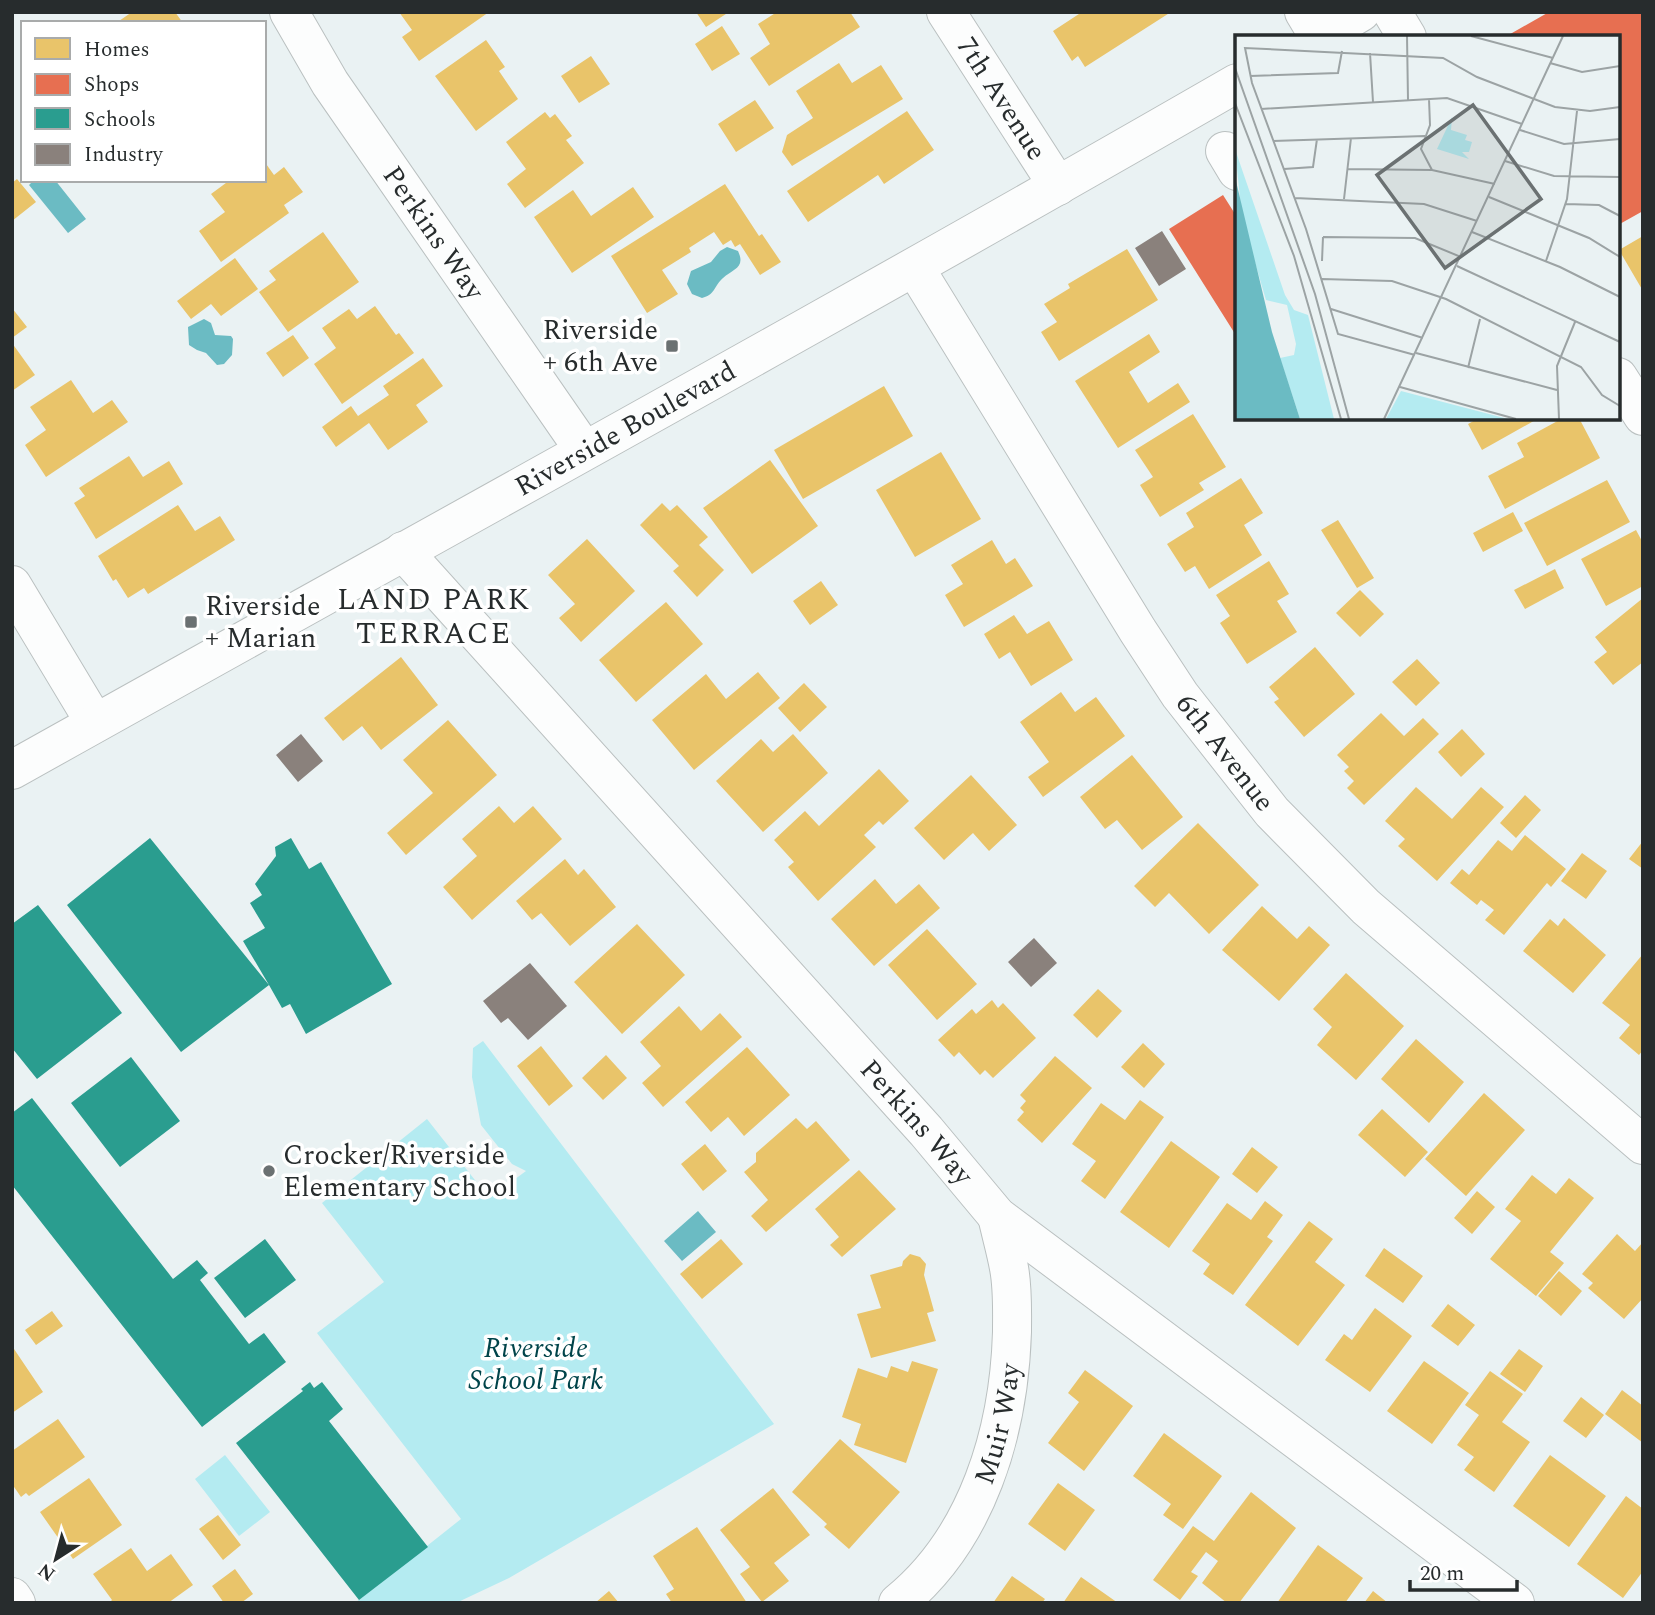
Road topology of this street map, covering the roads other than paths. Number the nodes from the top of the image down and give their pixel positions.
1 (289, 12) edge
2 (946, 12) edge
3 (1304, 12) edge
4 (1361, 12) edge
5 (1392, 12) edge
6 (1318, 35) edge
7 (1322, 35) edge
8 (1406, 35) edge
9 (1235, 84) edge
10 (1058, 186) junction
11 (915, 268) junction
12 (1620, 380) edge
13 (1643, 416) edge
14 (584, 450) junction
15 (403, 551) junction
16 (12, 585) edge
17 (95, 723) junction
18 (12, 769) edge
19 (1643, 1144) edge
20 (997, 1216) junction
21 (12, 1597) edge
22 (16, 1603) edge
23 (898, 1603) edge
24 (1514, 1603) edge

1 - 14 street, Perkins Way
2 - 10 street, 7th Avenue
3 - 6 street
4 - 7 street
5 - 8 street
9 - 10 street, Riverside Boulevard
10 - 11 street, Riverside Boulevard
11 - 14 street, Riverside Boulevard
11 - 19 street, 6th Avenue
12 - 13 street
14 - 15 street, Riverside Boulevard
15 - 17 street, Riverside Boulevard
15 - 20 street, Perkins Way
16 - 17 street
17 - 18 street, Riverside Boulevard
20 - 23 street, Muir Way
20 - 24 street, Perkins Way
21 - 22 street

